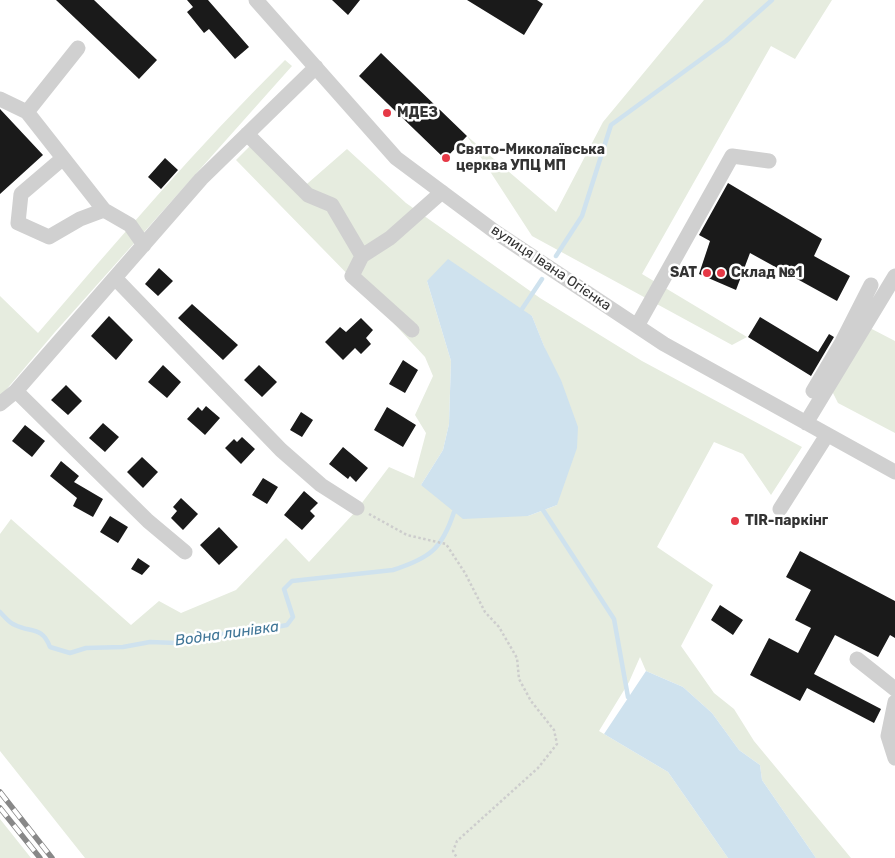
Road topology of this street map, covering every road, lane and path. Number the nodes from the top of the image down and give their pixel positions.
1 (256, 0) edge
2 (78, 48) dead end
3 (316, 67) junction
4 (0, 99) edge
5 (27, 112) junction
6 (247, 134) junction
7 (62, 158) junction
8 (769, 161) dead end
9 (442, 192) junction
10 (104, 210) junction
11 (144, 244) junction
12 (362, 256) junction
13 (895, 276) edge
14 (116, 279) junction
15 (871, 285) dead end
16 (637, 326) junction
17 (412, 330) dead end
18 (16, 391) junction
19 (813, 391) dead end
20 (0, 404) edge
21 (806, 423) junction
22 (827, 434) junction
23 (895, 472) edge
24 (357, 508) joint
25 (780, 509) dead end
26 (184, 552) dead end
27 (858, 660) dead end
28 (895, 689) edge
29 (895, 702) edge
30 (895, 758) edge
31 (457, 858) edge

1 - 3 street, вулиця Івана Огієнка
2 - 5 street
3 - 6 street
3 - 9 street, вулиця Івана Огієнка
4 - 5 street
5 - 7 street
6 - 11 street
6 - 12 street
7 - 10 street
7 - 10 street
8 - 16 street
9 - 12 street
9 - 16 street, вулиця Івана Огієнка
10 - 11 street
11 - 14 street
12 - 17 street
13 - 21 street
14 - 18 street
14 - 24 street
15 - 19 street
16 - 21 street, вулиця Івана Огієнка
18 - 20 street
18 - 26 street
21 - 22 street, вулиця Івана Огієнка
22 - 23 street, вулиця Івана Огієнка
22 - 25 street
24 - 31 path
27 - 28 street
29 - 30 street

